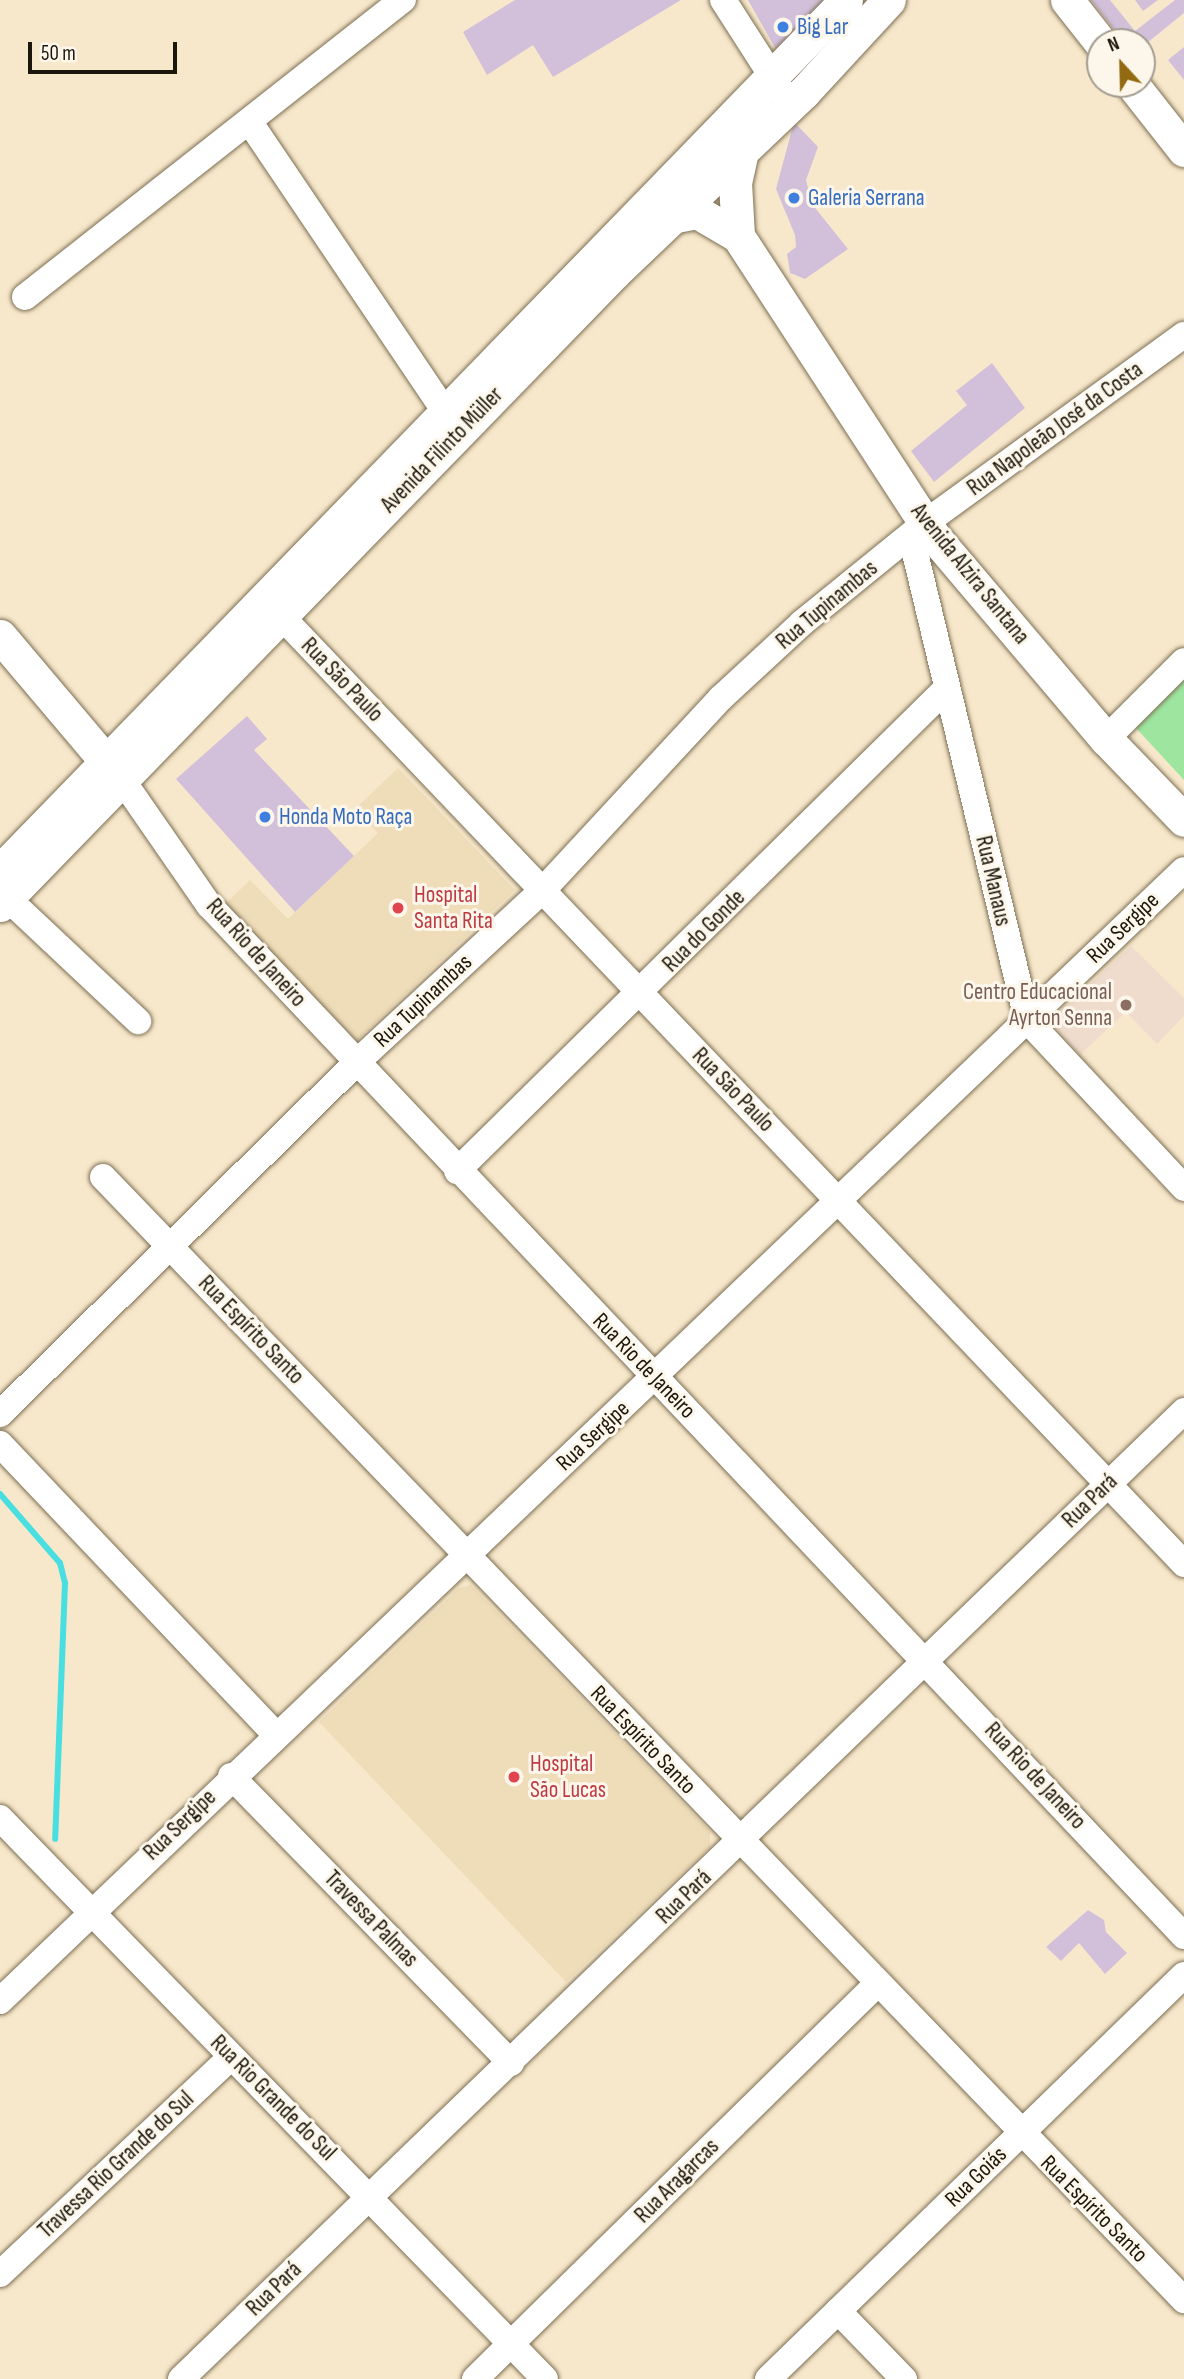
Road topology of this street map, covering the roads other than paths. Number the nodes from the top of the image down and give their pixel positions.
1 (403, 0) edge
2 (723, 0) edge
3 (846, 0) edge
4 (889, 0) edge
5 (1067, 0) edge
6 (1089, 28) edge
7 (768, 79) junction
8 (804, 92) junction
9 (1143, 98) edge
10 (251, 124) junction
11 (743, 145) junction
12 (1184, 150) edge
13 (671, 217) junction
14 (738, 236) junction
15 (26, 297) dead end
16 (1184, 335) edge
17 (444, 410) junction
18 (918, 530) junction
19 (282, 617) junction
20 (0, 636) edge
21 (1184, 661) edge
22 (947, 688) junction
23 (1106, 739) junction
24 (105, 776) junction
25 (1184, 820) edge
26 (1184, 870) edge
27 (543, 890) junction
28 (2, 891) edge
29 (641, 994) junction
30 (1027, 1020) junction
31 (138, 1021) dead end
32 (356, 1063) junction
33 (457, 1171) junction
34 (103, 1177) dead end
35 (1184, 1188) edge
36 (840, 1200) junction
37 (171, 1247) junction
38 (655, 1378) junction
39 (1184, 1411) edge
40 (0, 1414) edge
41 (0, 1444) edge
42 (1107, 1483) junction
43 (467, 1556) junction
44 (1184, 1564) edge
45 (929, 1660) junction
46 (274, 1733) junction
47 (231, 1776) junction
48 (0, 1818) edge
49 (741, 1842) junction
50 (90, 1914) junction
51 (1184, 1936) edge
52 (1184, 1975) edge
53 (878, 1983) junction
54 (0, 2001) edge
55 (231, 2057) junction
56 (511, 2063) junction
57 (1020, 2134) junction
58 (370, 2197) junction
59 (0, 2274) edge
60 (1184, 2300) edge
61 (838, 2311) junction
62 (512, 2344) junction
63 (181, 2379) edge
64 (475, 2379) edge
65 (545, 2379) edge
66 (768, 2379) edge
67 (904, 2379) edge

1 - 10 street
2 - 7 street
3 - 7 main road, Avenida Filinto Müller
4 - 8 main road, Avenida Filinto Müller
5 - 6 main road
7 - 8 street
7 - 11 main road, Avenida Alzira Santana
7 - 17 main road, Avenida Filinto Müller
8 - 11 main road, Avenida Filinto Müller
9 - 12 main road
10 - 15 street
10 - 17 street
11 - 13 main road, Avenida Filinto Müller
11 - 14 main road, Avenida Alzira Santana
13 - 14 main road, Avenida Alzira Santana
13 - 19 main road, Avenida Filinto Müller
14 - 18 main road, Avenida Alzira Santana
16 - 18 street, Rua Napoleão José da Costa
17 - 24 main road, Avenida Filinto Müller
18 - 22 street, Rua Manaus
18 - 23 main road, Avenida Alzira Santana
18 - 27 street, Rua Tupinambas
19 - 24 main road, Avenida Filinto Müller
19 - 27 street, Rua São Paulo
20 - 24 main road
21 - 23 street
22 - 29 street, Rua do Gonde
22 - 30 street, Rua Manaus
23 - 25 main road, Avenida Alzira Santana
24 - 28 main road, Avenida Filinto Müller
24 - 32 street, Rua Rio de Janeiro
26 - 30 street, Rua Sergipe
27 - 29 street, Rua São Paulo
27 - 32 street, Rua Tupinambas
28 - 31 street
29 - 33 street, Rua do Gonde
29 - 36 street, Rua São Paulo
30 - 35 street, Rua Manaus
30 - 36 street, Rua Sergipe
32 - 33 street, Rua Rio de Janeiro
32 - 37 street, Rua Tupinambas
33 - 38 street, Rua Rio de Janeiro
34 - 37 street, Rua Espírito Santo
36 - 38 street, Rua Sergipe
36 - 42 street, Rua São Paulo
37 - 40 street, Rua Tupinambas
37 - 43 street, Rua Espírito Santo
38 - 43 street, Rua Sergipe
38 - 45 street, Rua Rio de Janeiro
39 - 42 street, Rua Pará
41 - 46 street
42 - 44 street, Rua São Paulo
42 - 45 street, Rua Pará
43 - 46 street, Rua Sergipe
43 - 49 street, Rua Espírito Santo
45 - 49 street, Rua Pará
45 - 51 street, Rua Rio de Janeiro
46 - 47 street, Rua Sergipe
47 - 50 street, Rua Sergipe
47 - 56 street, Travessa Palmas
48 - 50 street, Rua Rio Grande do Sul
49 - 53 street, Rua Espírito Santo
49 - 56 street, Rua Pará
50 - 54 street, Rua Sergipe
50 - 55 street, Rua Rio Grande do Sul
52 - 57 street, Rua Goiás
53 - 57 street, Rua Espírito Santo
53 - 62 street, Rua Aragarcas
55 - 58 street, Rua Rio Grande do Sul
55 - 59 street, Travessa Rio Grande do Sul
56 - 58 street, Rua Pará
57 - 60 street, Rua Espírito Santo
57 - 61 street, Rua Goiás
58 - 62 street, Rua Rio Grande do Sul
58 - 63 street, Rua Pará
61 - 66 street, Rua Goiás
61 - 67 street
62 - 64 street, Rua Aragarcas
62 - 65 street, Rua Rio Grande do Sul

